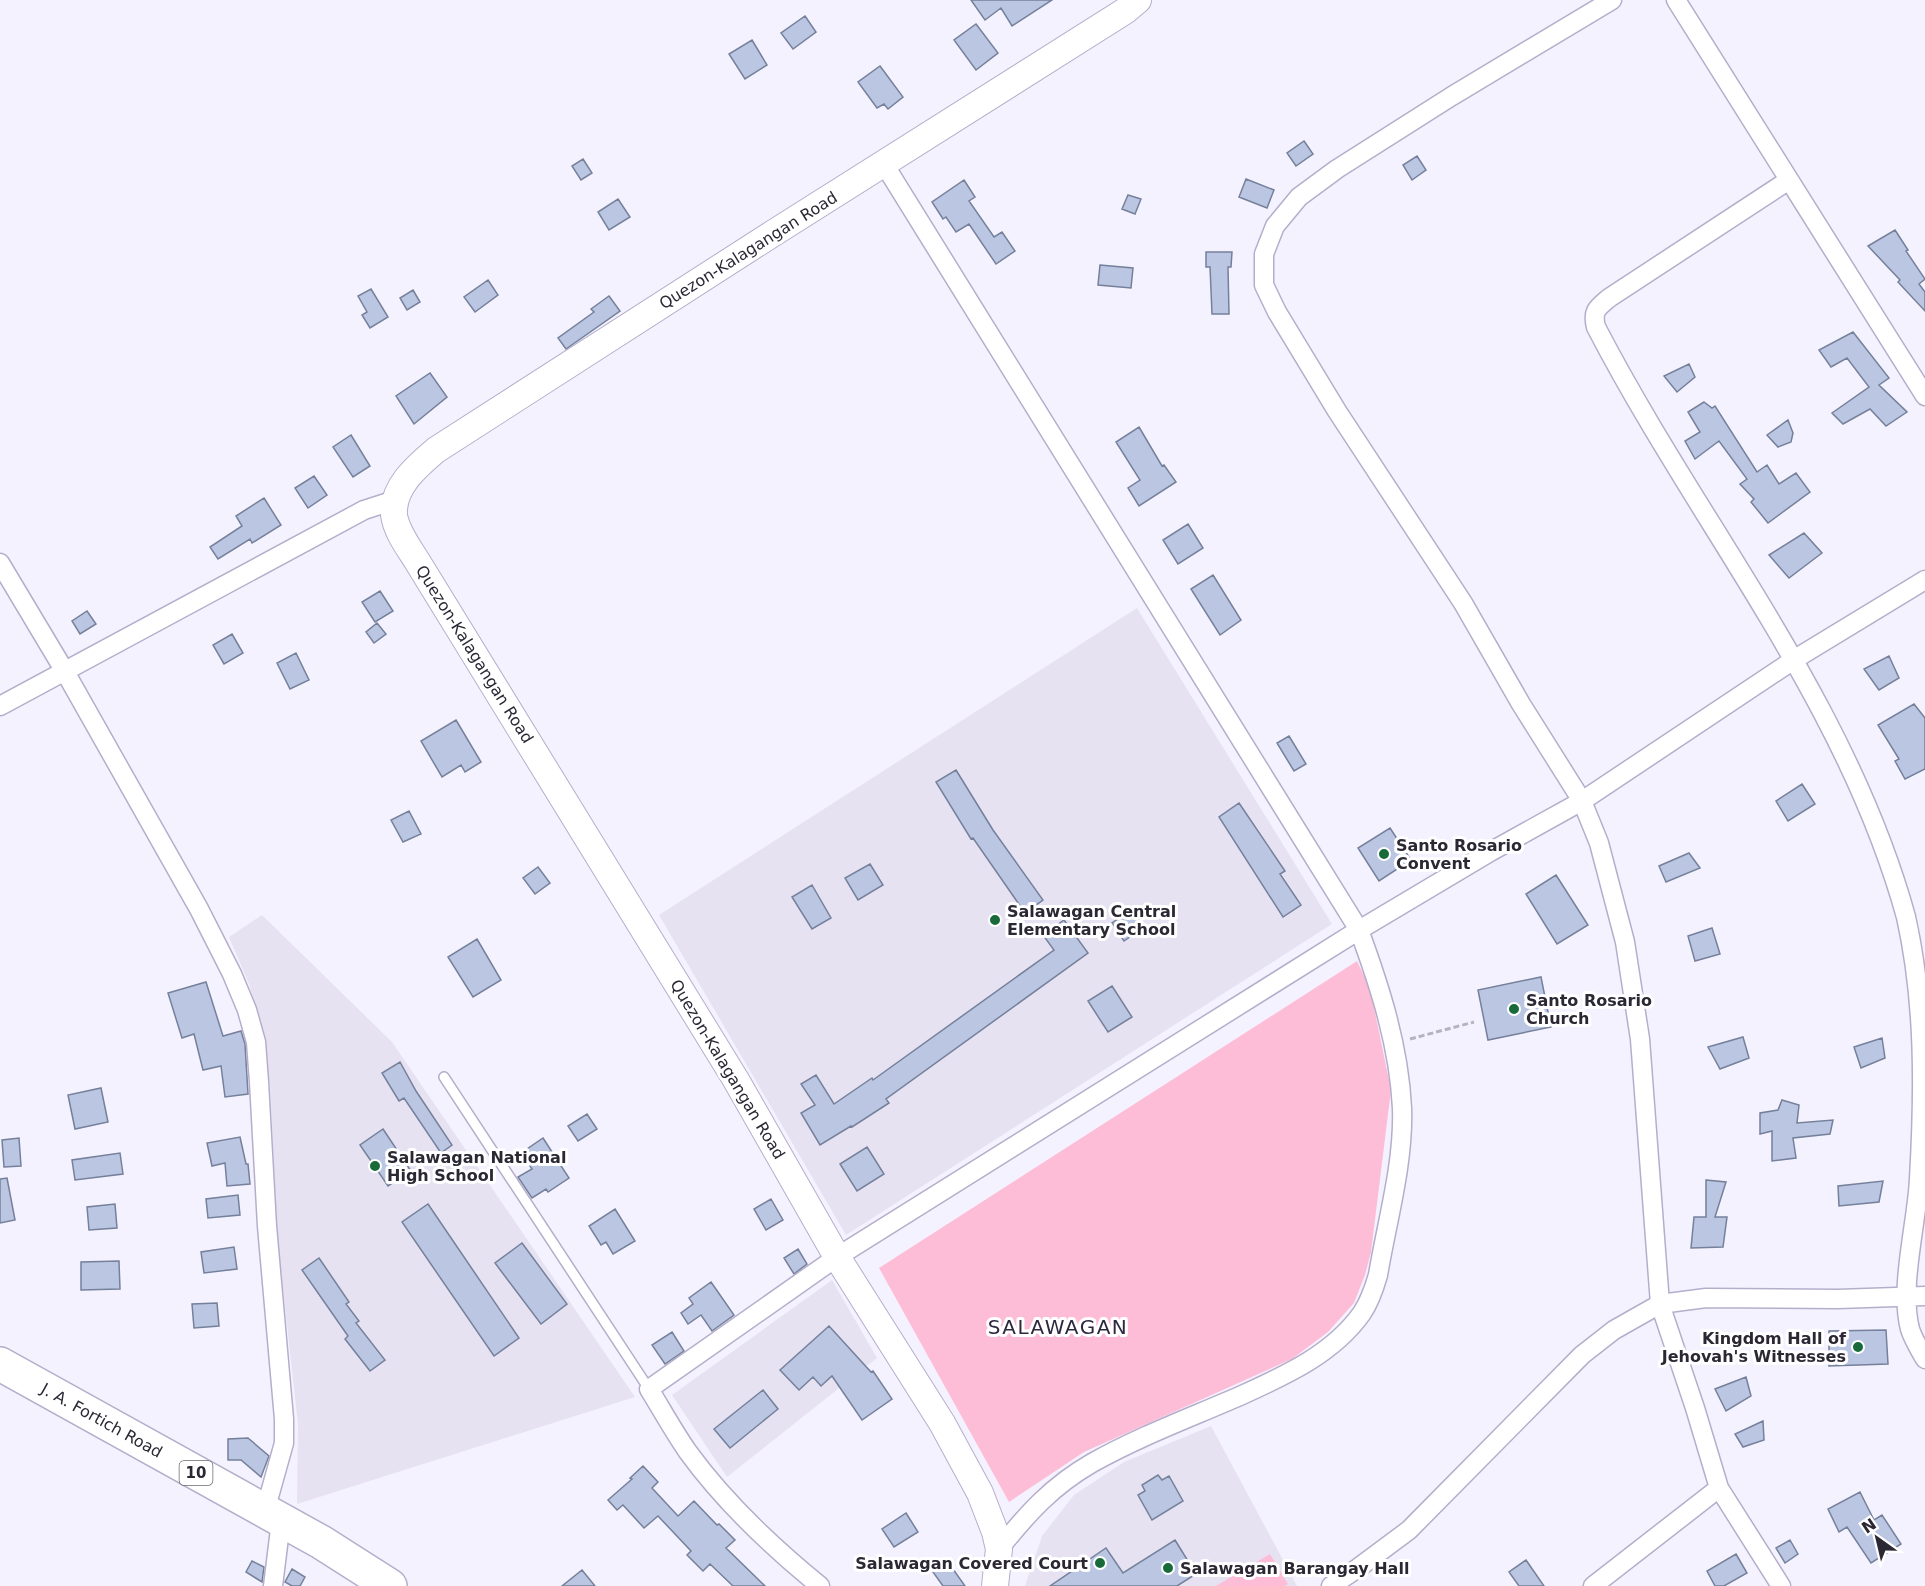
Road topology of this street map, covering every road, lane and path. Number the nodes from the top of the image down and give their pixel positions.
1 (1138, 0) edge
2 (1612, 0) edge
3 (1676, 0) edge
4 (884, 164) junction
5 (1789, 180) junction
6 (1925, 396) edge
7 (395, 500) junction
8 (0, 563) edge
9 (1925, 580) edge
10 (1795, 659) junction
11 (64, 670) junction
12 (0, 706) edge
13 (1582, 801) junction
14 (1359, 930) junction
15 (1474, 1022) dead end
16 (1393, 1043) junction
17 (444, 1077) dead end
18 (837, 1257) junction
19 (1906, 1296) junction
20 (1925, 1296) edge
21 (1660, 1304) junction
22 (1925, 1359) edge
23 (0, 1364) edge
24 (649, 1389) junction
25 (1719, 1488) junction
26 (273, 1516) junction
27 (999, 1549) junction
28 (273, 1586) edge
29 (390, 1586) edge
30 (820, 1586) edge
31 (995, 1586) edge
32 (1331, 1586) edge
33 (1593, 1586) edge
34 (1781, 1586) edge

1 - 4 main road, Quezon-Kalagangan Road
2 - 13 street
3 - 5 street
4 - 7 main road, Quezon-Kalagangan Road
4 - 14 street
5 - 6 street
5 - 10 street
7 - 11 street
7 - 18 main road, Quezon-Kalagangan Road
8 - 11 street
9 - 10 street
10 - 13 street
10 - 19 street
11 - 12 street
11 - 26 street
13 - 14 street
13 - 21 street
14 - 16 street
14 - 18 street
15 - 16 path
16 - 27 street
17 - 24 lane
18 - 24 street
18 - 27 main road, Quezon-Kalagangan Road
19 - 20 street
19 - 21 street
19 - 22 street
21 - 25 street
21 - 32 street
23 - 26 highway, J. A. Fortich Road / 10
24 - 30 street
25 - 33 street
25 - 34 street
26 - 28 street
26 - 29 highway, J. A. Fortich Road / 10
27 - 31 main road, Quezon-Kalagangan Road

